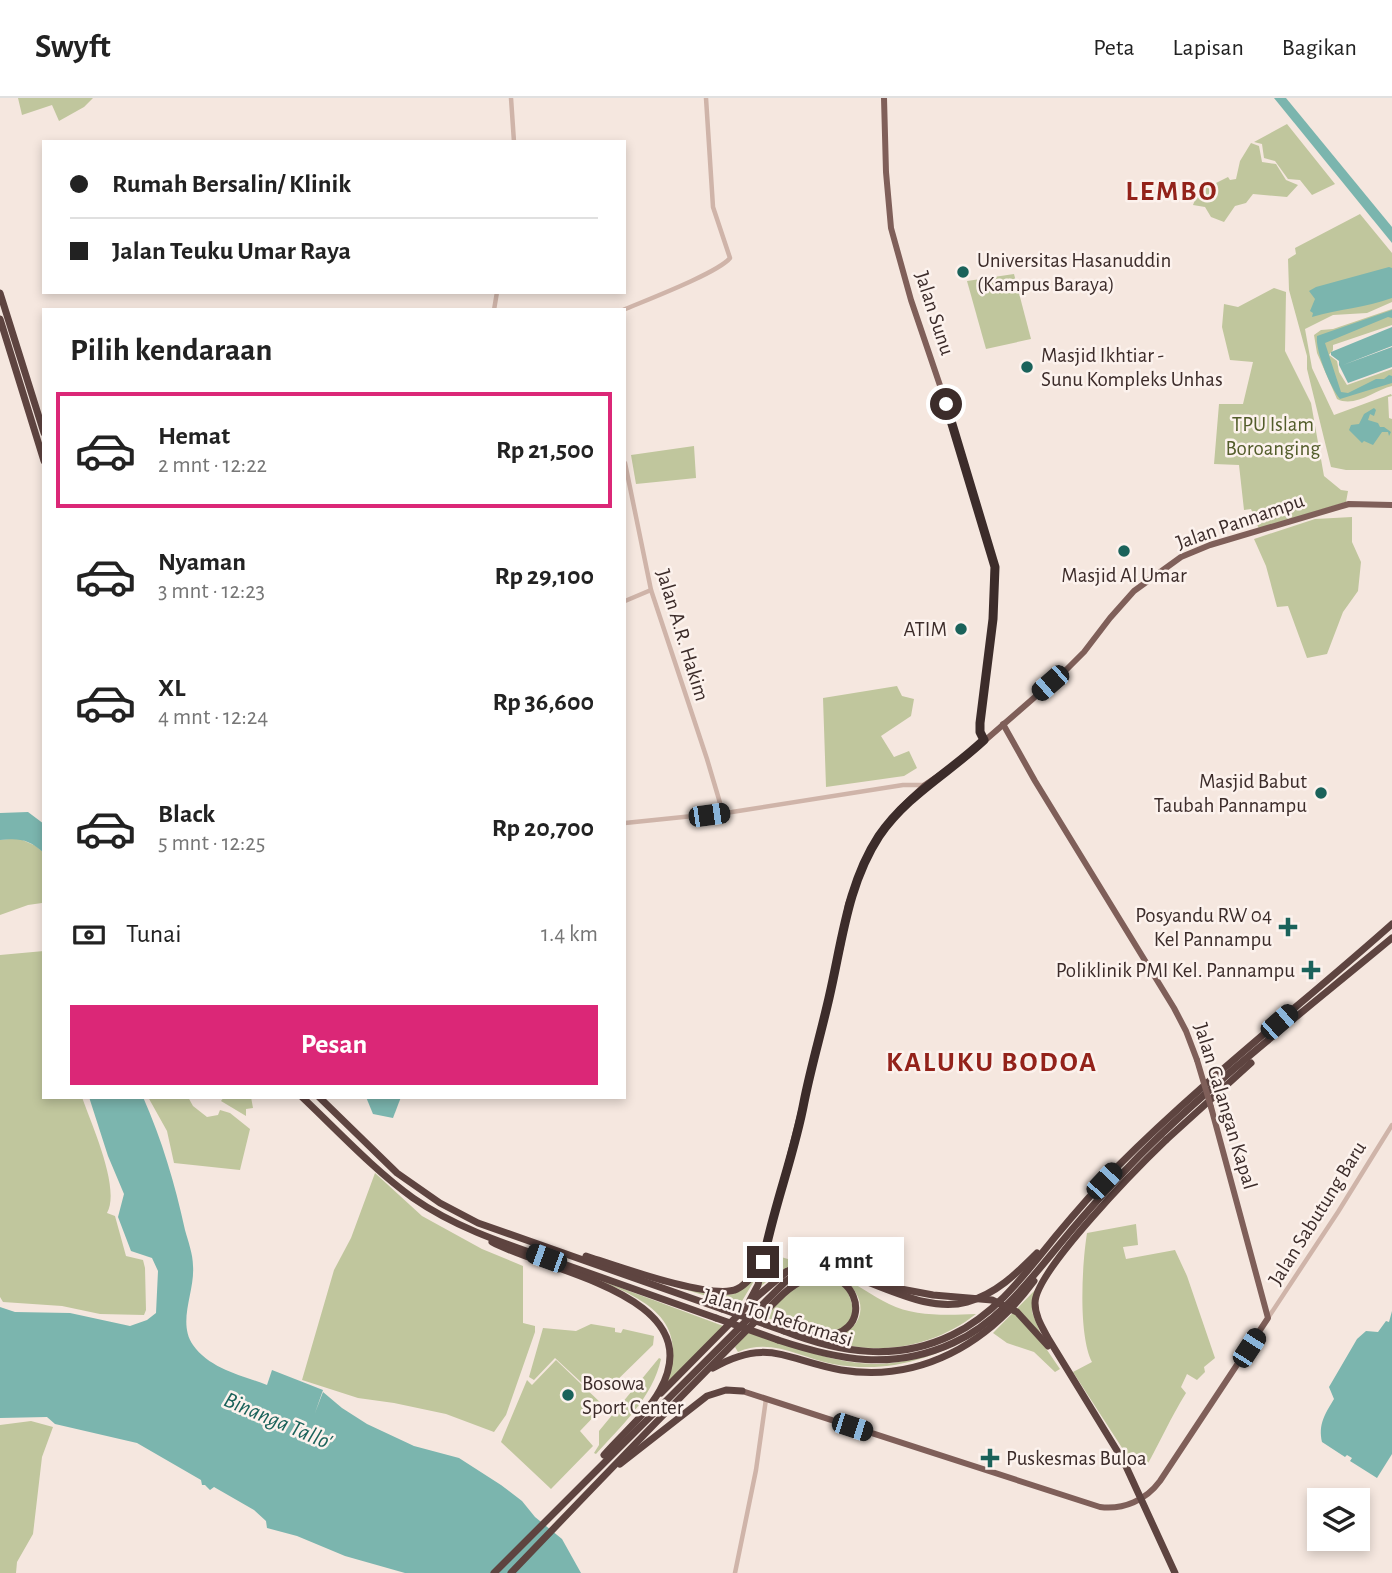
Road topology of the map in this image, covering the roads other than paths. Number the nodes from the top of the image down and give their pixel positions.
1 (511, 98) edge
2 (706, 98) edge
3 (884, 98) edge
4 (514, 140) edge
5 (0, 294) edge
6 (626, 309) edge
7 (0, 319) edge
8 (42, 427) edge
9 (42, 455) edge
10 (626, 468) edge
11 (1392, 505) edge
12 (651, 590) junction
13 (626, 601) edge
14 (1000, 727) junction
15 (987, 738) junction
16 (925, 785) junction
17 (723, 813) junction
18 (626, 823) edge
19 (1392, 924) edge
20 (1392, 937) edge
21 (1342, 980) junction
22 (304, 1099) edge
23 (321, 1099) edge
24 (1392, 1125) edge
25 (478, 1223) junction
26 (1065, 1225) junction
27 (1075, 1226) junction
28 (466, 1228) junction
29 (763, 1262) junction
30 (735, 1318) junction
31 (1268, 1318) junction
32 (785, 1331) junction
33 (703, 1374) junction
34 (742, 1391) joint
35 (1085, 1397) junction
36 (766, 1399) junction
37 (646, 1408) junction
38 (603, 1478) junction
39 (582, 1483) junction
40 (494, 1573) edge
41 (511, 1573) edge
42 (735, 1573) edge
43 (1175, 1573) edge

1 - 4 street
2 - 6 street
3 - 15 main road, Jalan Sunu
5 - 8 highway
7 - 9 highway
10 - 12 street, Jalan A.R. Hakim
11 - 14 main road, Jalan Pannampu
12 - 13 street
12 - 17 street, Jalan A.R. Hakim
14 - 15 main road, Jalan Pannampu
14 - 31 main road, Jalan Galangan Kapal, bridge
15 - 16 main road, Jalan Pannampu
16 - 17 street
16 - 29 main road, Jalan Pannampu
17 - 18 street
19 - 26 highway, Jalan Tol Reformasi
20 - 21 highway, Jalan Tol Reformasi
21 - 27 highway, Jalan Tol Reformasi
21 - 35 highway, bridge
22 - 28 highway, Jalan Tol Reformasi
23 - 25 highway, Jalan Tol Reformasi
24 - 31 street, Jalan Sabutung Baru
25 - 29 highway
25 - 32 highway, Jalan Tol Reformasi, bridge
26 - 32 highway, Jalan Tol Reformasi
26 - 39 highway
27 - 28 highway, Jalan Tol Reformasi, bridge
27 - 33 highway
28 - 37 highway
29 - 30 highway
30 - 35 highway, bridge
30 - 37 highway
31 - 36 main road
32 - 33 highway
33 - 38 highway
34 - 36 main road
34 - 38 highway
35 - 43 highway, bridge
36 - 42 street
37 - 39 highway
38 - 41 highway
39 - 40 highway

